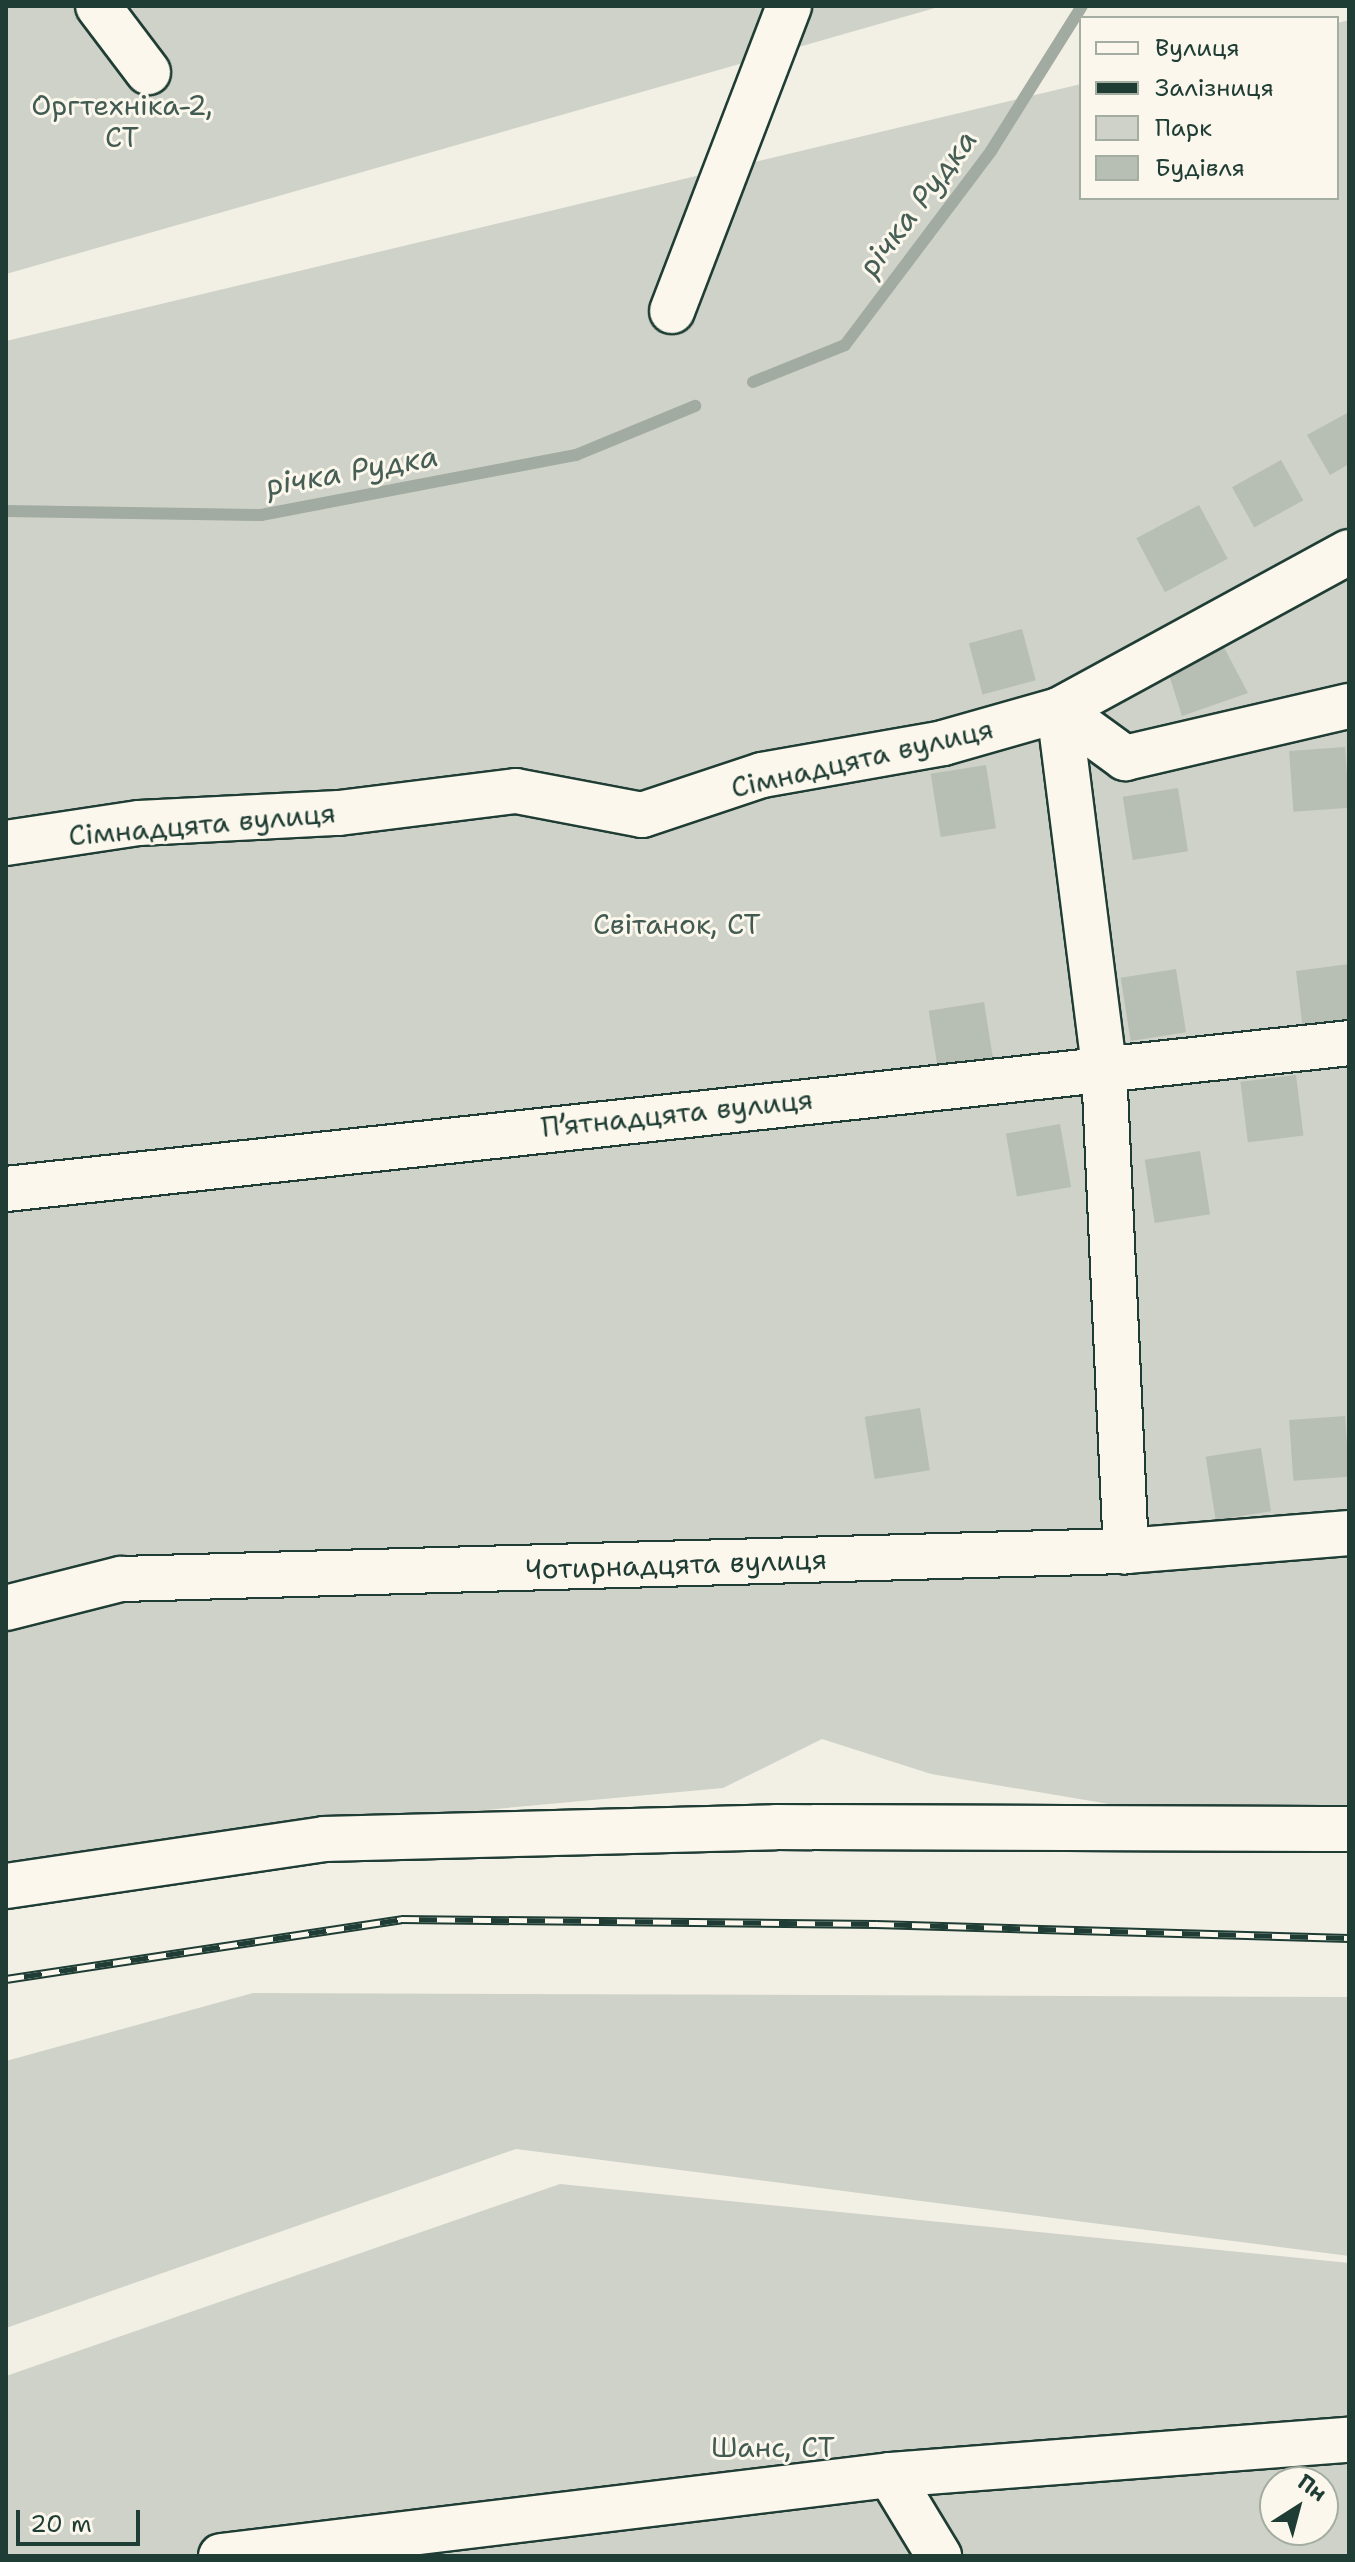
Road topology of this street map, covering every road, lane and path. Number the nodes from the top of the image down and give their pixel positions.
1 (98, 6) edge
2 (789, 6) edge
3 (148, 72) dead end
4 (672, 311) dead end
5 (1349, 552) edge
6 (1349, 706) edge
7 (1059, 710) junction
8 (6, 843) edge
9 (1349, 1043) edge
10 (1104, 1068) junction
11 (6, 1189) edge
12 (1349, 1533) edge
13 (1126, 1551) junction
14 (6, 1608) edge
15 (1349, 1829) edge
16 (6, 1886) edge
17 (1349, 2440) edge
18 (890, 2475) junction
19 (322, 2548) edge
20 (221, 2556) edge
21 (939, 2556) edge

1 - 3 street
2 - 4 street
5 - 7 street, Сімнадцята вулиця
6 - 7 street
7 - 8 street, Сімнадцята вулиця
7 - 10 street
9 - 10 street, П’ятнадцята вулиця
10 - 11 street, П’ятнадцята вулиця
10 - 13 street
12 - 13 street, Чотирнадцята вулиця
13 - 14 street, Чотирнадцята вулиця
15 - 16 street
17 - 18 street
18 - 19 street
18 - 21 street
19 - 20 street

